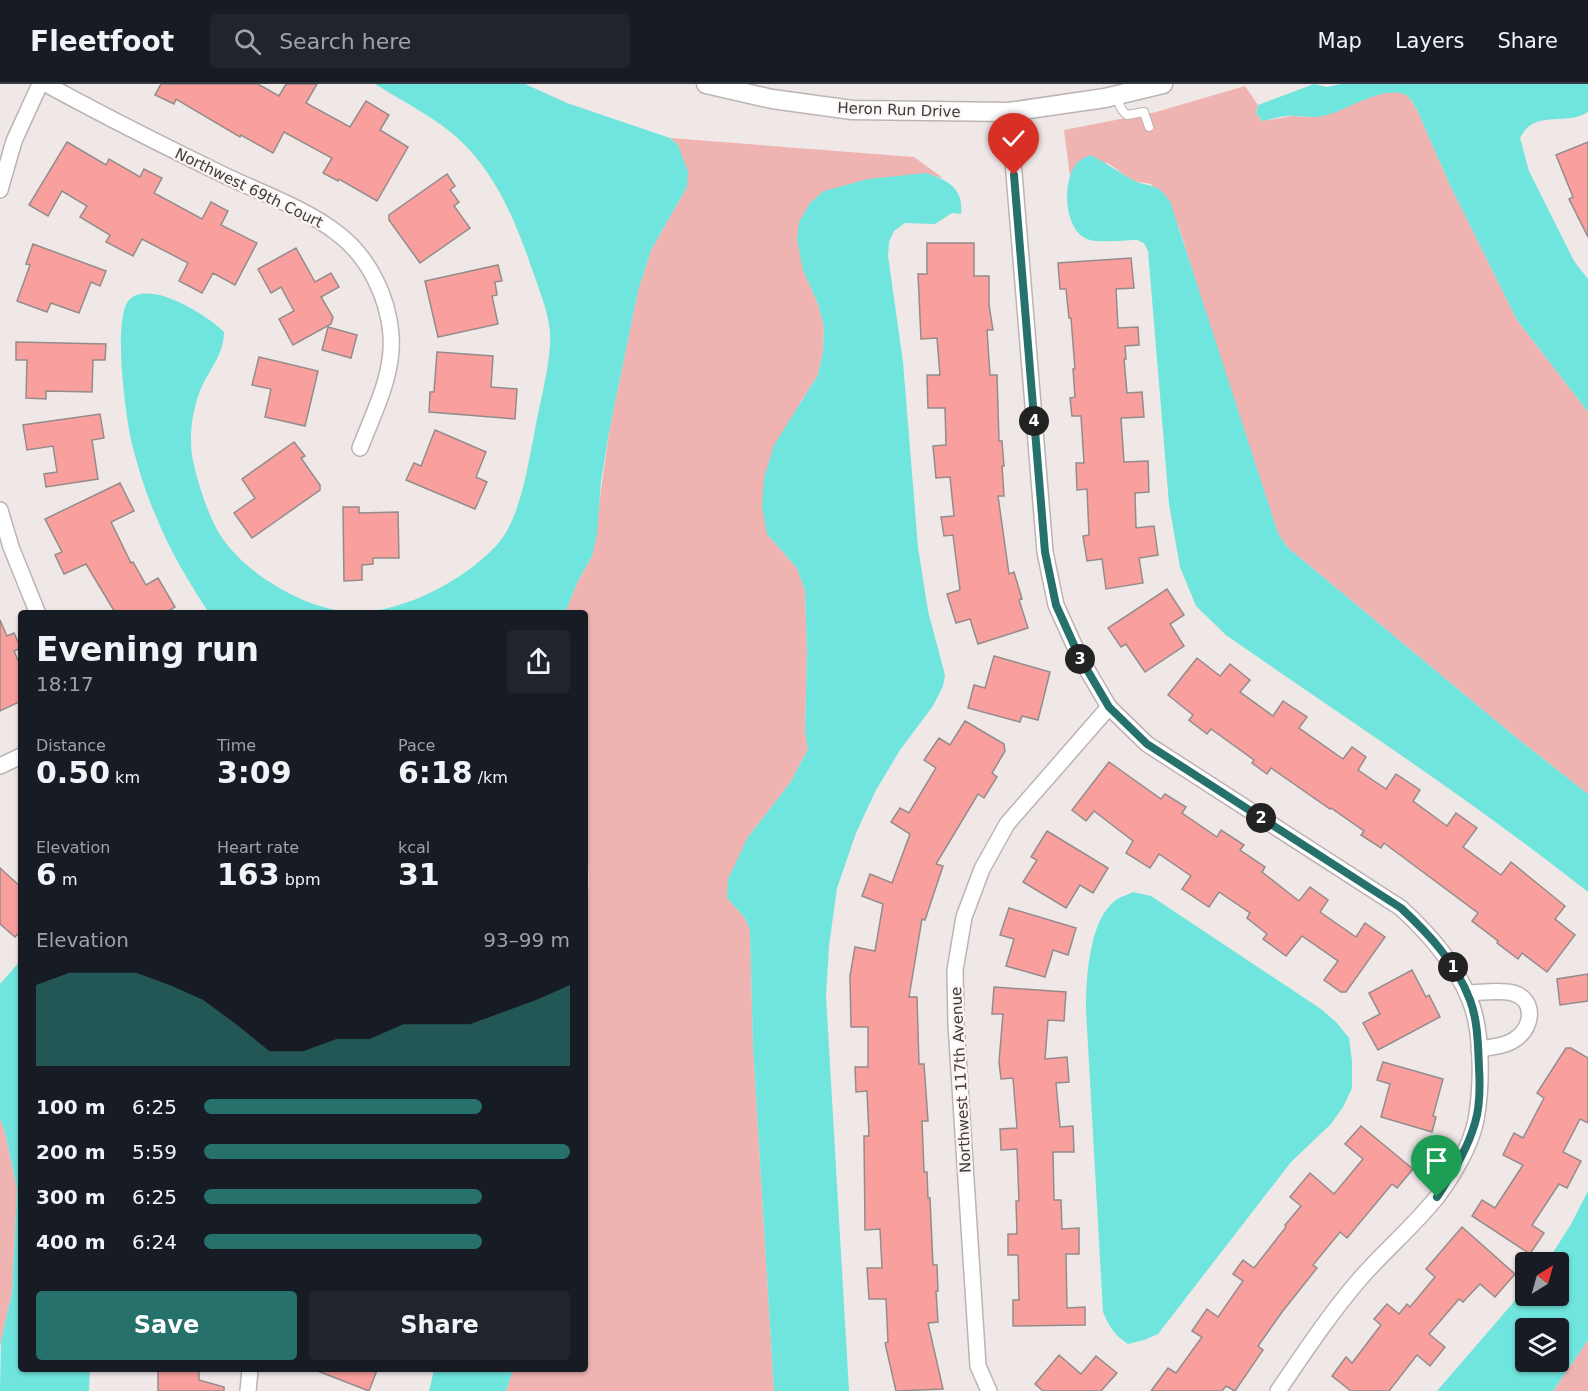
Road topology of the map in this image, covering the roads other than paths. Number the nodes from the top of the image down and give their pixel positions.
1 (40, 84) edge
2 (46, 84) edge
3 (706, 84) edge
4 (1163, 84) edge
5 (1116, 96) junction
6 (1009, 112) junction
7 (1149, 127) dead end
8 (0, 190) edge
9 (360, 448) dead end
10 (0, 510) edge
11 (36, 610) edge
12 (1109, 707) junction
13 (18, 757) edge
14 (0, 766) edge
15 (1467, 993) junction
16 (1479, 1049) junction
17 (250, 1372) edge
18 (248, 1391) edge
19 (988, 1391) edge
20 (1278, 1391) edge

1 - 8 street
2 - 9 street, Northwest 69th Court
3 - 6 street, Heron Run Drive
4 - 5 street, Heron Run Drive
5 - 6 street, Heron Run Drive
5 - 7 lane
6 - 12 street
10 - 11 street
12 - 15 street
12 - 19 street, Northwest 117th Avenue
13 - 14 street
15 - 16 street
15 - 16 street
16 - 20 street
17 - 18 street

